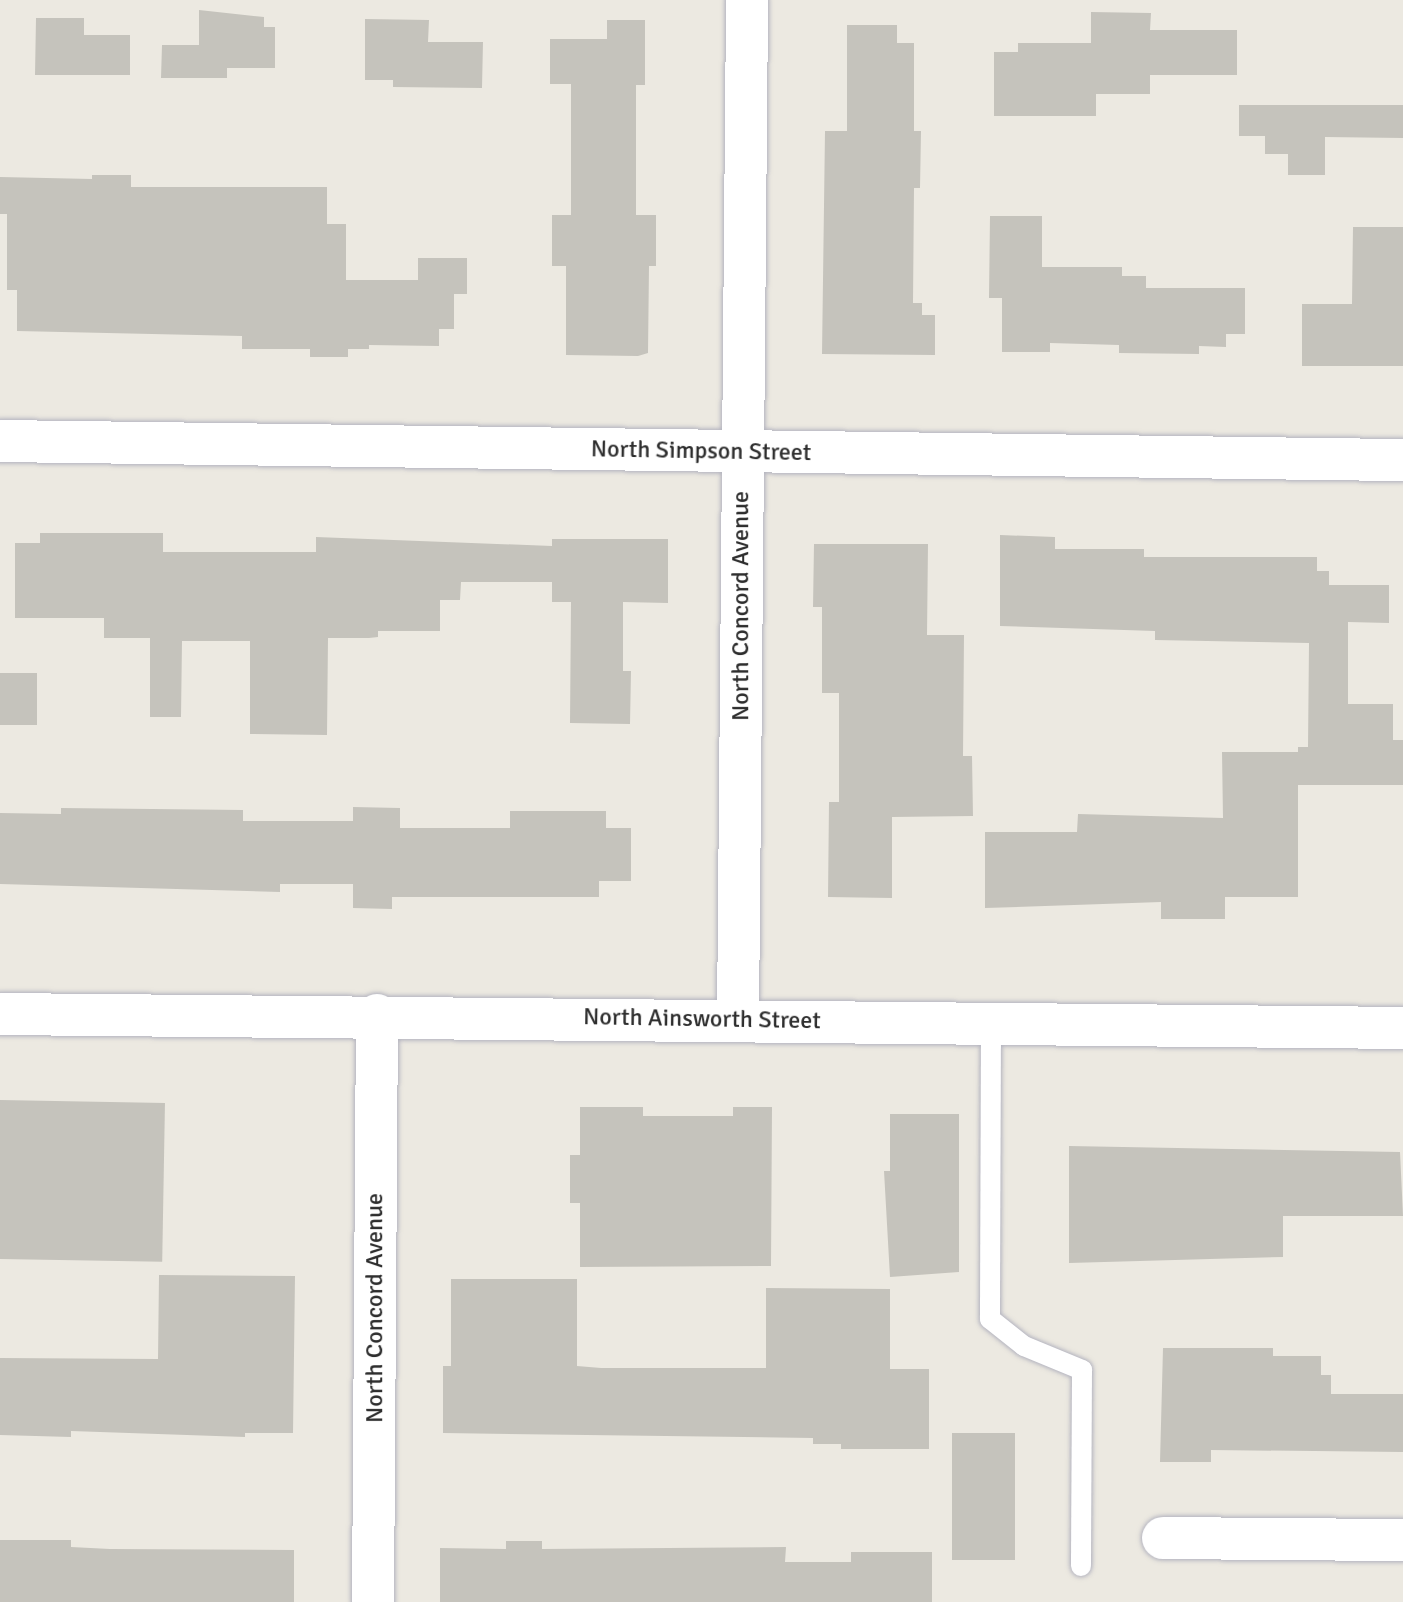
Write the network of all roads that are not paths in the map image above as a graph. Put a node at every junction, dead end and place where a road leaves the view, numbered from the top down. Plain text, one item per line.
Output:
1 (747, 0) edge
2 (0, 441) edge
3 (743, 451) junction
4 (1403, 460) edge
5 (0, 1014) edge
6 (377, 1015) junction
7 (738, 1019) junction
8 (991, 1023) junction
9 (1403, 1028) edge
10 (1163, 1538) dead end
11 (1403, 1540) edge
12 (1081, 1566) dead end
13 (373, 1602) edge

1 - 3 street, North Concord Avenue
2 - 3 street, North Simpson Street
3 - 4 street, North Simpson Street
3 - 7 street, North Concord Avenue
5 - 6 street, North Ainsworth Street
6 - 7 street, North Ainsworth Street
6 - 13 street, North Concord Avenue
7 - 8 street, North Ainsworth Street
8 - 9 street, North Ainsworth Street
8 - 12 lane
10 - 11 street

